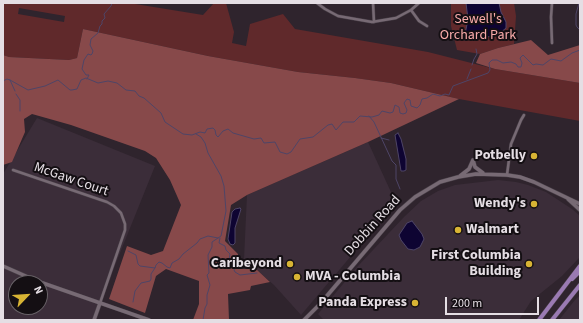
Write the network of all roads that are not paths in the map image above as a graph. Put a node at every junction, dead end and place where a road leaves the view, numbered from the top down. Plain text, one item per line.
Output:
1 (317, 3) edge
2 (373, 3) edge
3 (419, 3) edge
4 (552, 3) edge
5 (411, 10) junction
6 (374, 22) junction
7 (427, 26) dead end
8 (552, 43) dead end
9 (524, 115) dead end
10 (13, 170) dead end
11 (484, 174) junction
12 (507, 175) junction
13 (458, 177) junction
14 (568, 199) junction
15 (580, 204) edge
16 (580, 210) edge
17 (3, 266) edge
18 (580, 266) edge
19 (580, 271) edge
20 (580, 285) edge
21 (100, 303) junction
22 (94, 320) edge
23 (149, 320) edge
24 (304, 320) edge
25 (540, 320) edge
26 (552, 320) edge

1 - 6 street
2 - 6 street
3 - 5 street
4 - 8 street
5 - 6 street
5 - 7 street
9 - 12 street
10 - 21 street, McGaw Court
11 - 12 street, Dobbin Road
11 - 13 street, Dobbin Road
11 - 13 street
12 - 14 street, Dobbin Road
13 - 24 street, Dobbin Road
14 - 15 street, Dobbin Road
14 - 16 street, Dobbin Road
17 - 21 street
18 - 25 main road
19 - 25 main road
20 - 26 main road
21 - 22 street
21 - 23 street

